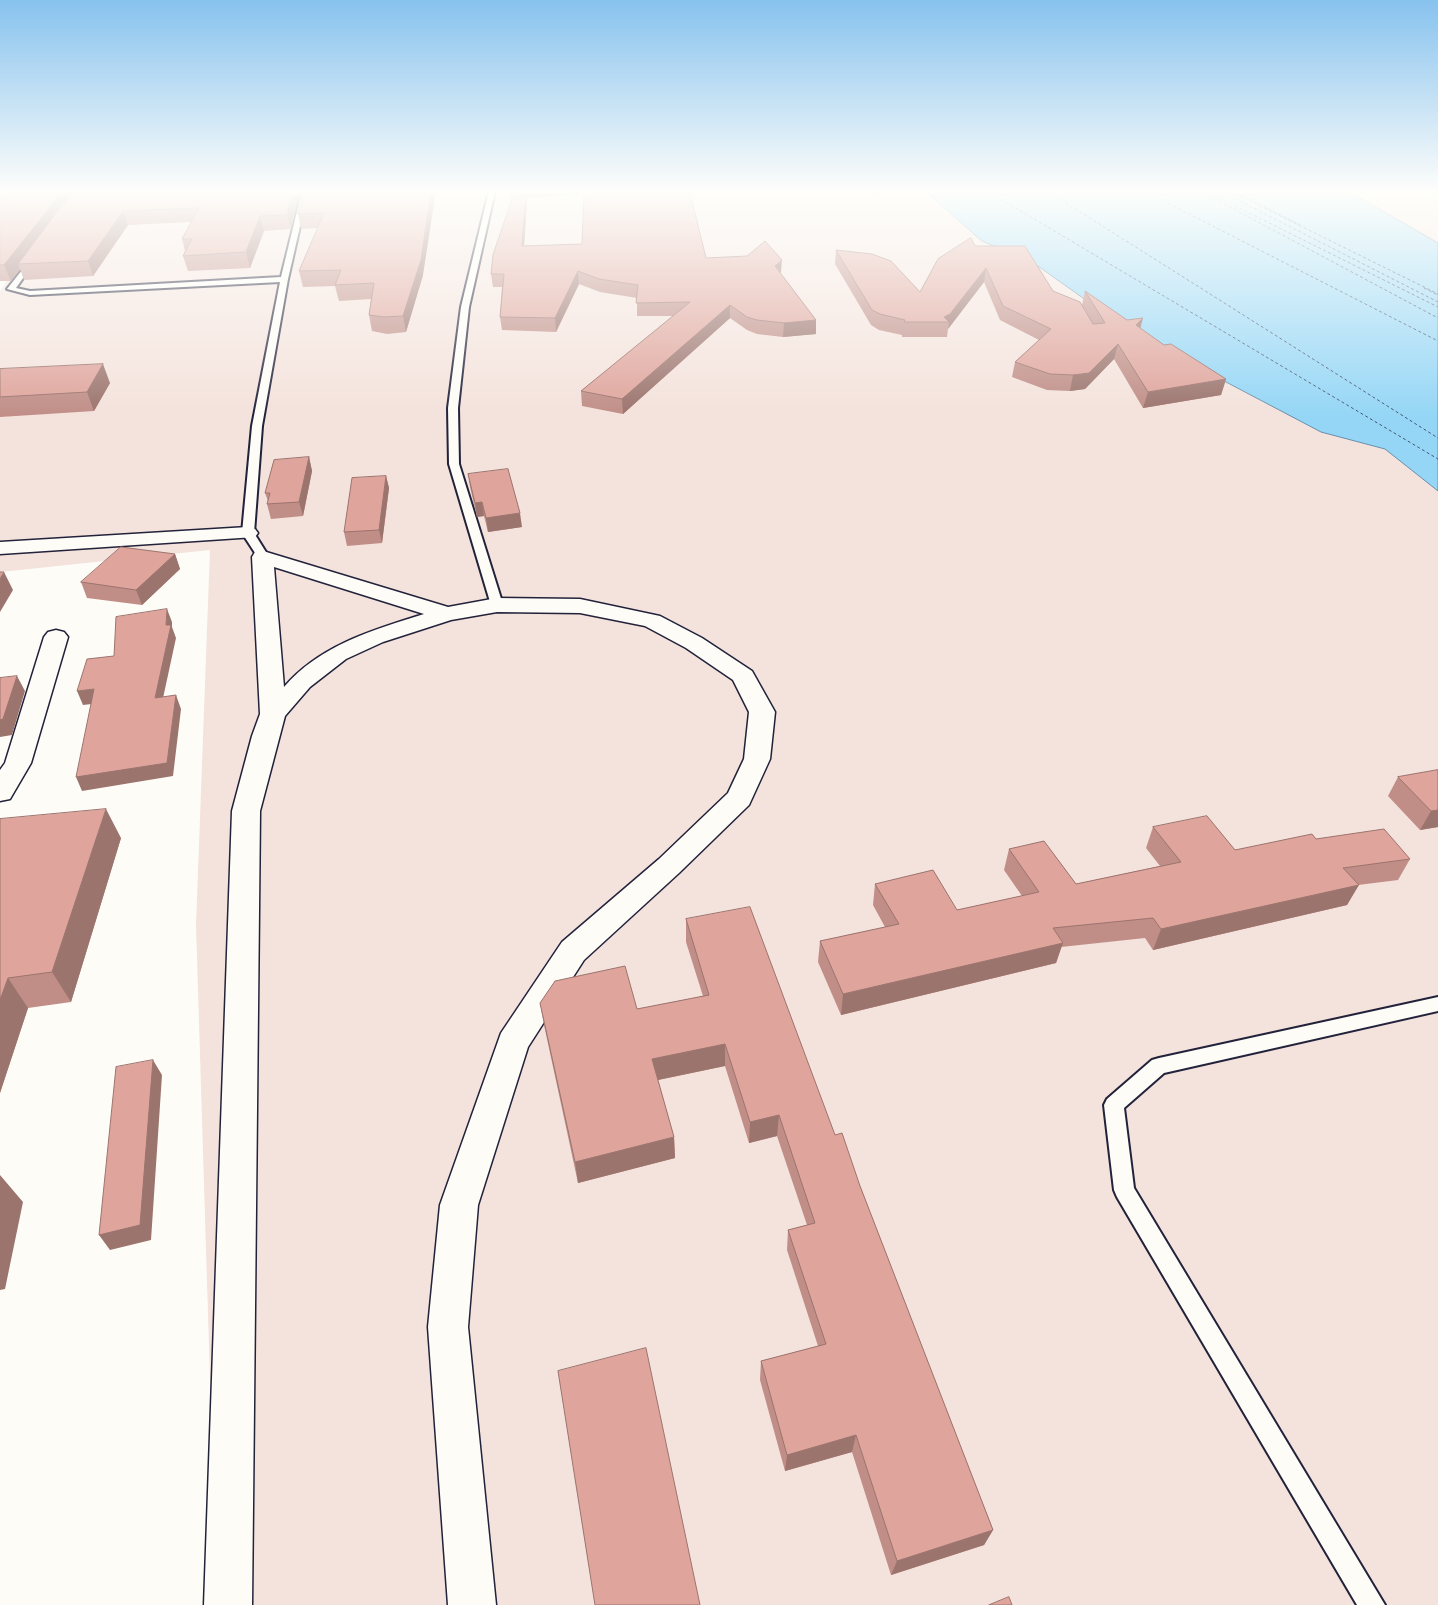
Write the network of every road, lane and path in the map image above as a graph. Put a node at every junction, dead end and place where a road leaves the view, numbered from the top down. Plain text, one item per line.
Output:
1 (28, 266) edge
2 (287, 266) edge
3 (475, 266) edge
4 (284, 279) junction
5 (248, 532) junction
6 (0, 548) edge
7 (263, 557) junction
8 (497, 605) junction
9 (447, 614) junction
10 (56, 637) dead end
11 (273, 714) junction
12 (0, 792) edge
13 (1438, 1004) edge
14 (228, 1605) edge
15 (472, 1605) edge
16 (1372, 1605) edge

1 - 4 lane
2 - 4 lane
3 - 8 lane
4 - 5 lane
5 - 6 street
5 - 7 lane
7 - 9 street
7 - 11 street
8 - 9 street
8 - 15 street
9 - 11 street
10 - 12 street
11 - 14 street
13 - 16 lane

